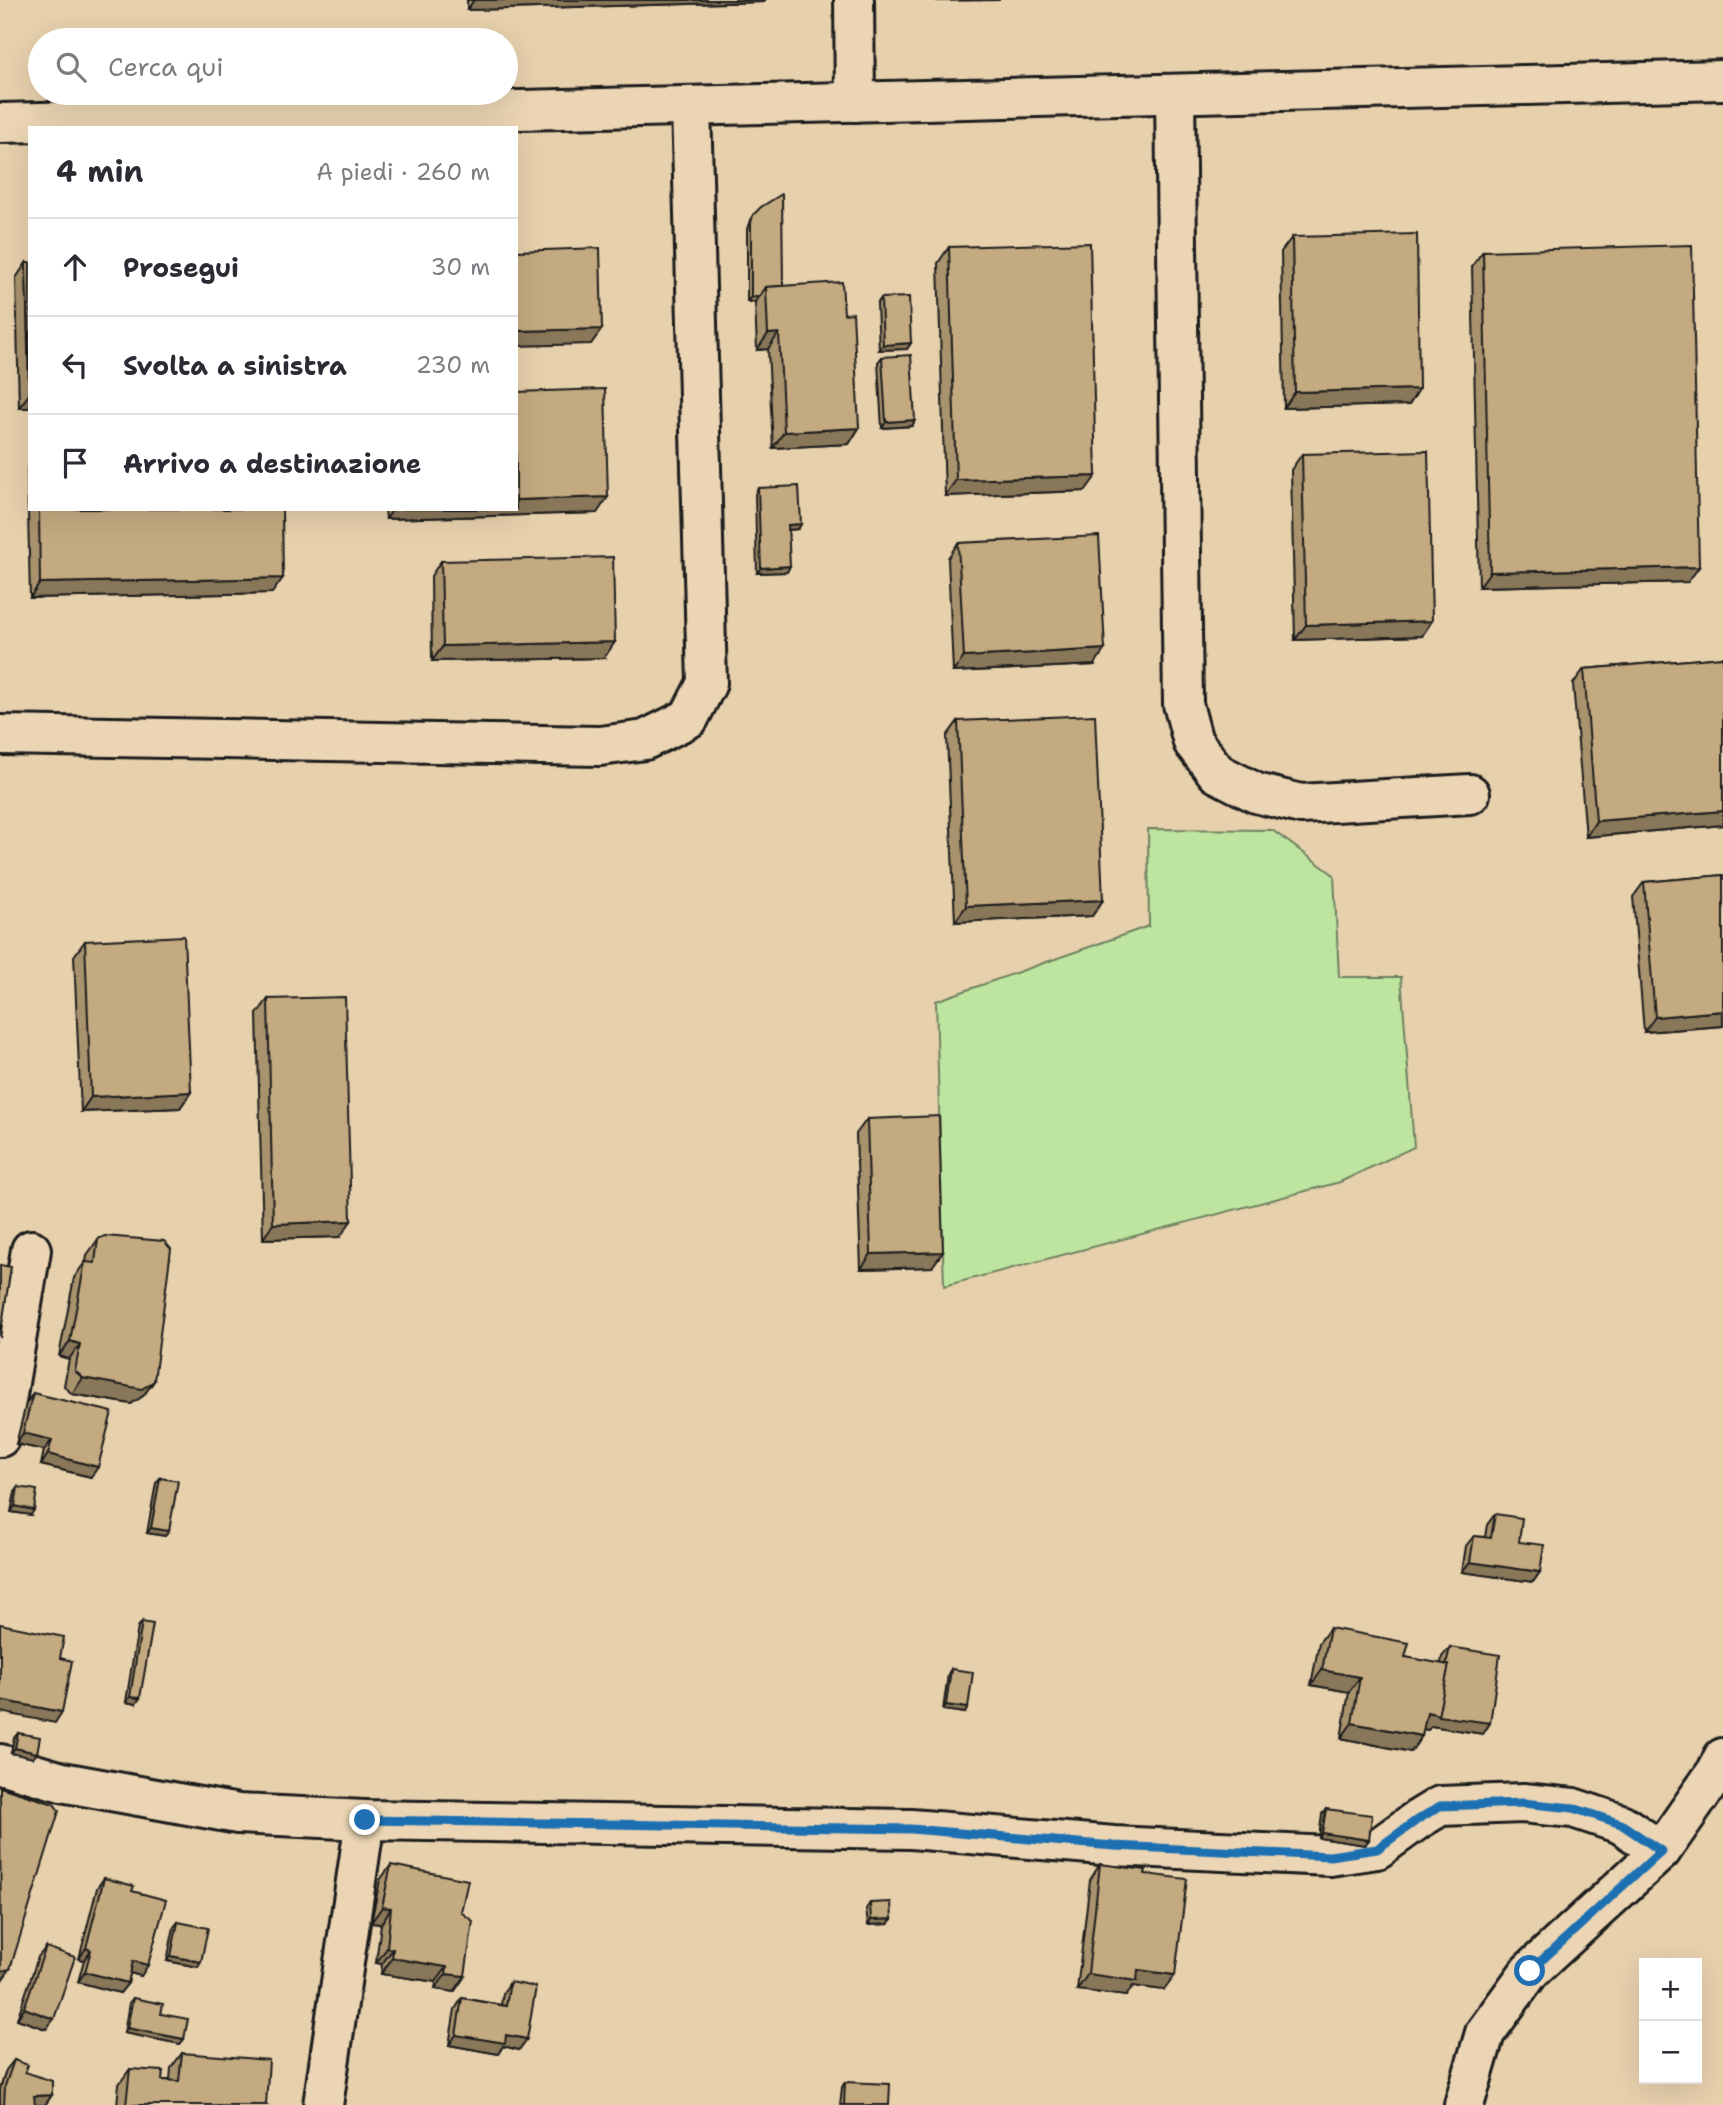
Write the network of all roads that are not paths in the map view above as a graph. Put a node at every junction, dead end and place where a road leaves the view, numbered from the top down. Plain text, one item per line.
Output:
1 (855, 0) edge
2 (1723, 80) edge
3 (1175, 94) junction
4 (855, 102) junction
5 (691, 106) junction
6 (0, 123) edge
7 (0, 735) edge
8 (1470, 794) dead end
9 (30, 1250) dead end
10 (0, 1437) edge
11 (1723, 1758) edge
12 (0, 1764) edge
13 (365, 1820) junction
14 (1661, 1851) junction
15 (323, 2105) edge
16 (1464, 2105) edge

1 - 4 street
2 - 3 street
3 - 4 street
3 - 8 street
4 - 5 street
5 - 6 street
5 - 7 street
9 - 10 street
11 - 14 street
12 - 13 street
13 - 14 street
13 - 15 street
14 - 16 street

